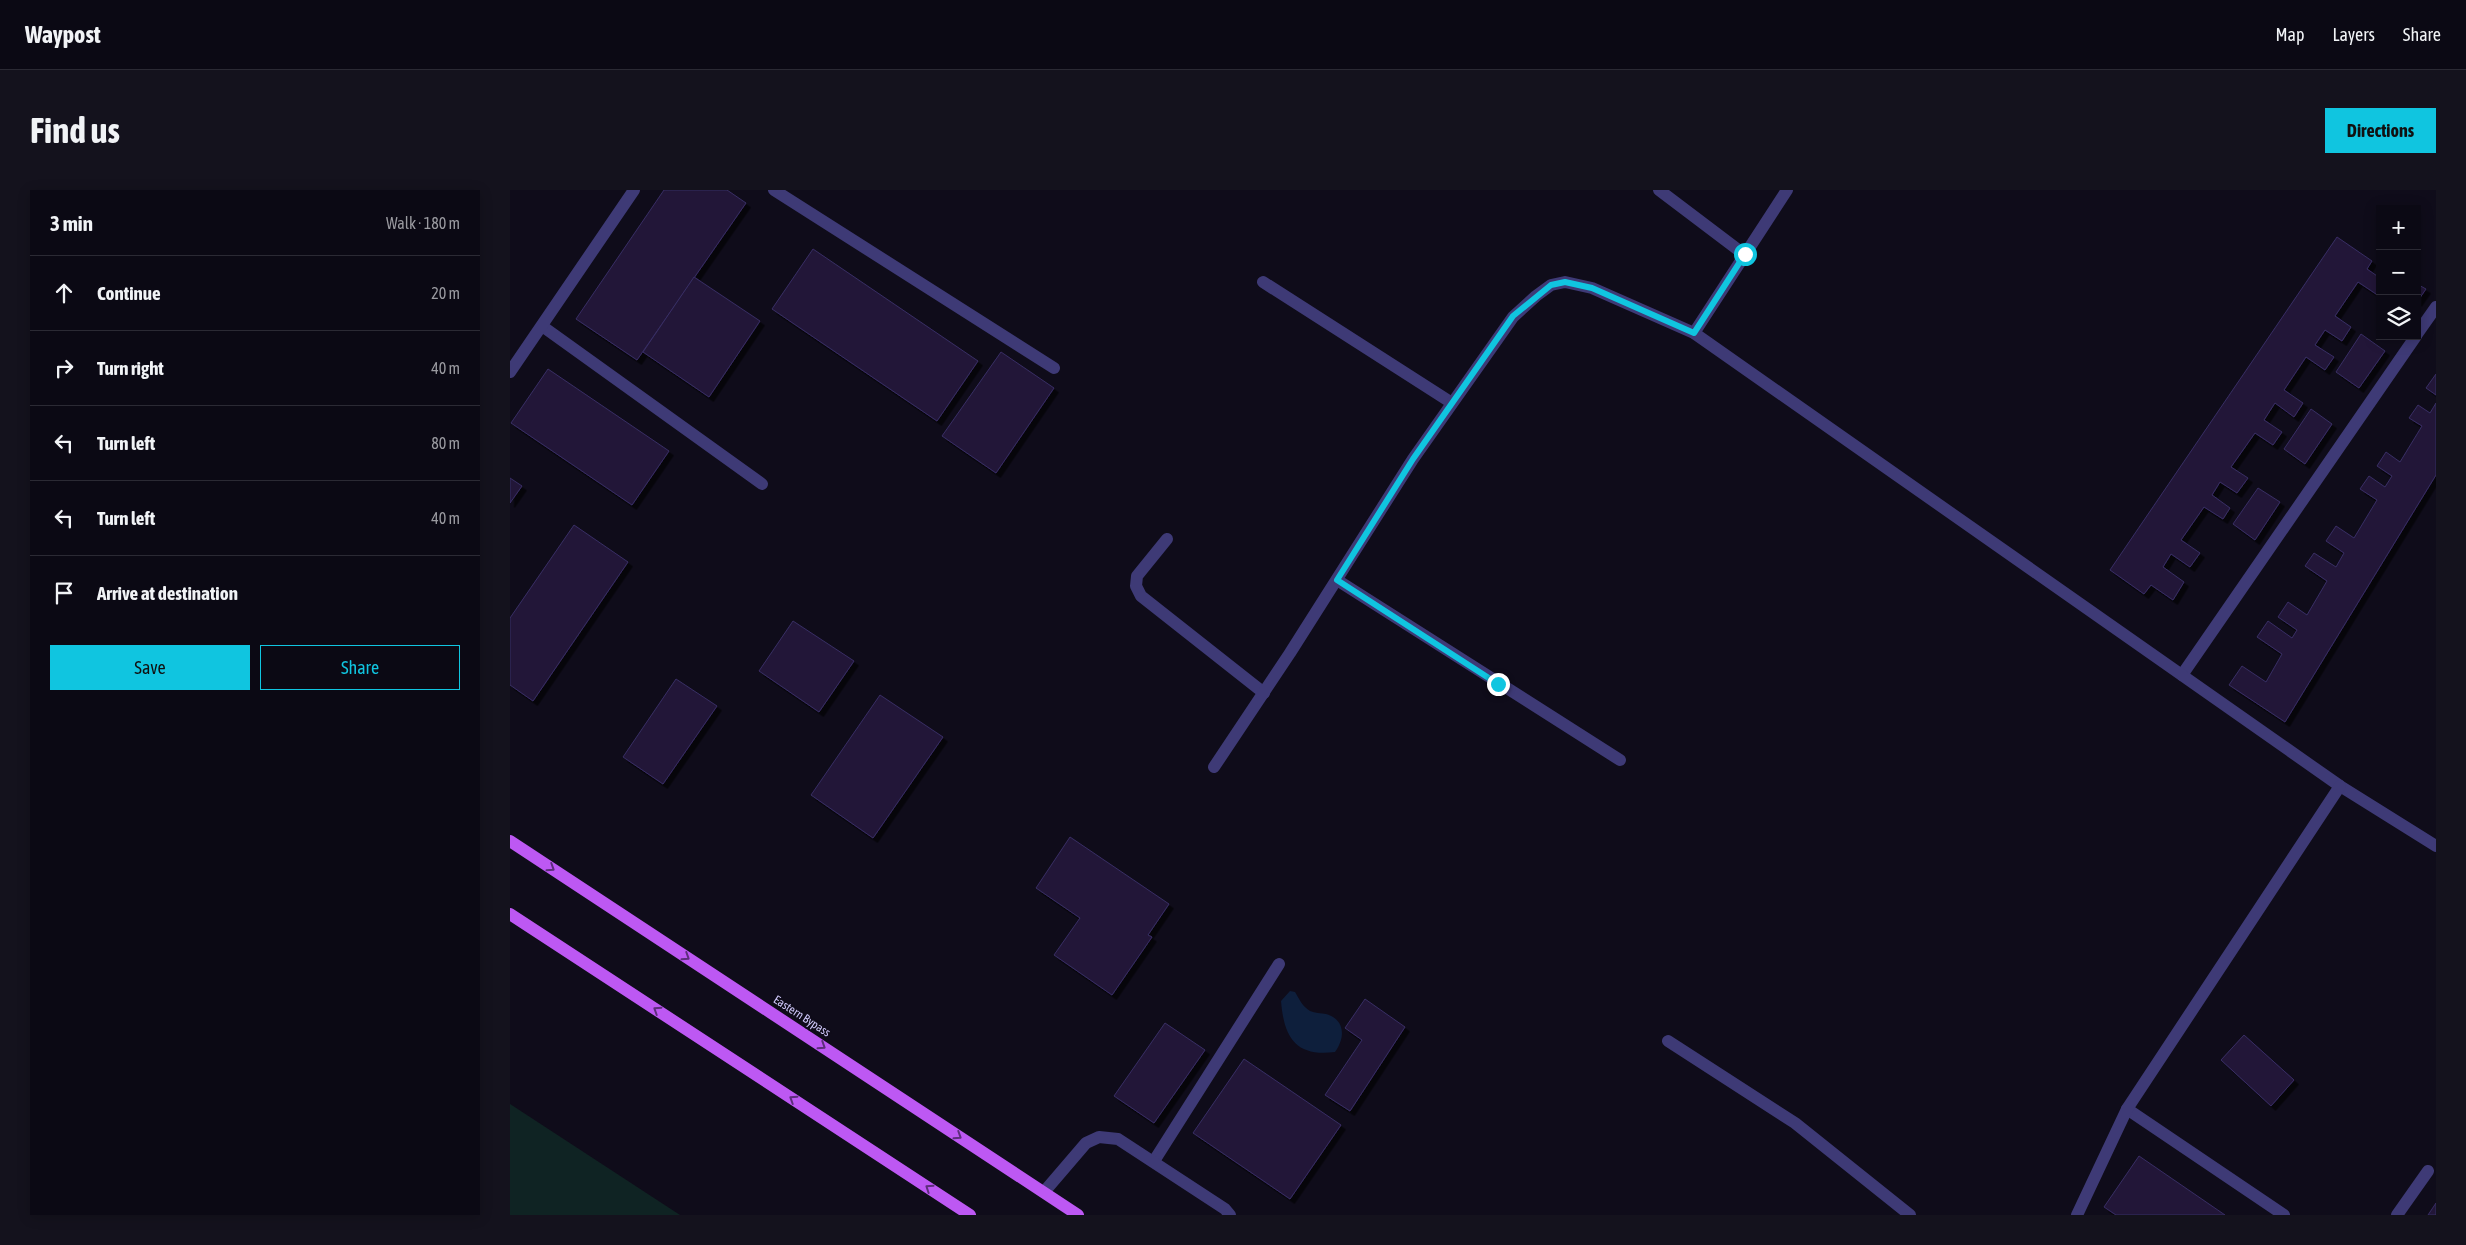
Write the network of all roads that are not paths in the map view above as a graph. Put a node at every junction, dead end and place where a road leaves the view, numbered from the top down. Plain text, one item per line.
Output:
1 (634, 190) edge
2 (774, 190) edge
3 (1659, 190) edge
4 (1787, 190) edge
5 (1745, 254) junction
6 (1263, 282) dead end
7 (2436, 307) edge
8 (542, 326) junction
9 (2421, 329) edge
10 (1694, 333) junction
11 (2414, 340) edge
12 (1054, 368) dead end
13 (510, 372) edge
14 (1452, 404) junction
15 (762, 484) dead end
16 (1167, 539) dead end
17 (1337, 580) junction
18 (2182, 675) junction
19 (1264, 693) junction
20 (1620, 760) dead end
21 (1214, 768) dead end
22 (2340, 786) junction
23 (510, 841) edge
24 (2436, 846) edge
25 (510, 914) edge
26 (1279, 964) dead end
27 (1668, 1040) dead end
28 (2127, 1108) junction
29 (1154, 1161) junction
30 (2428, 1171) dead end
31 (1044, 1192) junction
32 (970, 1215) edge
33 (1078, 1215) edge
34 (1230, 1215) edge
35 (1910, 1215) edge
36 (2077, 1215) edge
37 (2284, 1215) edge
38 (2397, 1215) edge

1 - 8 street
2 - 12 street
3 - 5 street
4 - 5 street
5 - 10 street
6 - 14 street
7 - 9 street
8 - 13 street
8 - 15 street
10 - 14 street
10 - 18 street
11 - 18 street
14 - 17 street
16 - 19 street
17 - 19 street
17 - 20 street
18 - 22 street
19 - 21 street
22 - 24 street
22 - 28 street
23 -> 31 main road, Eastern Bypass
32 -> 25 main road
26 - 29 street
27 - 35 street
28 - 36 street
28 - 37 street
29 - 31 street
29 - 34 street
30 - 38 street
31 - 33 main road, Eastern Bypass

